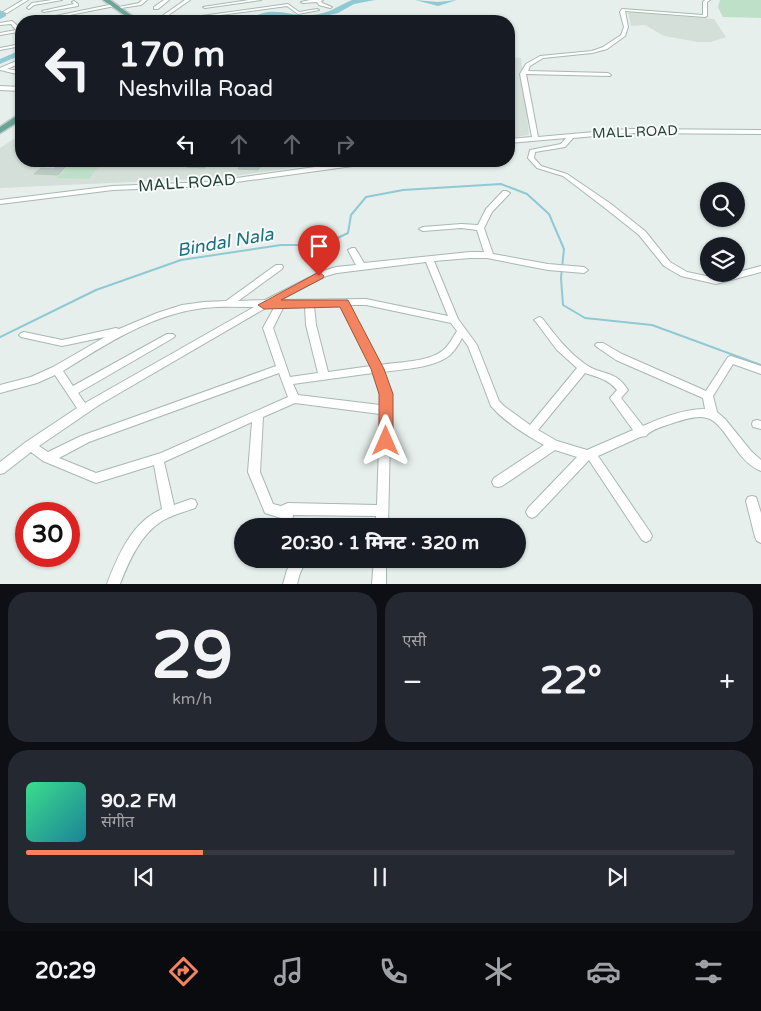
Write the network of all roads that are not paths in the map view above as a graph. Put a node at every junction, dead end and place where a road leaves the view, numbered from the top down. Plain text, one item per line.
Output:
1 (26, 0) edge
2 (60, 0) edge
3 (83, 0) edge
4 (106, 0) edge
5 (145, 0) edge
6 (167, 0) edge
7 (188, 0) edge
8 (212, 0) edge
9 (259, 0) edge
10 (319, 0) edge
11 (708, 0) edge
12 (72, 1) edge
13 (303, 2) dead end
14 (113, 3) edge
15 (204, 7) junction
16 (330, 7) dead end
17 (29, 8) dead end
18 (122, 8) junction
19 (156, 8) dead end
20 (316, 10) dead end
21 (44, 11) dead end
22 (2, 13) edge
23 (60, 15) edge
24 (91, 15) edge
25 (129, 15) edge
26 (132, 15) edge
27 (166, 15) edge
28 (196, 15) edge
29 (224, 15) edge
30 (0, 24) edge
31 (14, 25) edge
32 (15, 32) edge
33 (0, 34) edge
34 (3, 47) edge
35 (15, 52) dead end
36 (15, 64) edge
37 (2, 68) edge
38 (15, 71) edge
39 (523, 72) junction
40 (608, 75) dead end
41 (15, 86) edge
42 (0, 88) edge
43 (12, 88) junction
44 (15, 88) edge
45 (15, 117) edge
46 (15, 121) edge
47 (0, 126) edge
48 (0, 130) edge
49 (761, 132) edge
50 (571, 136) junction
51 (535, 139) junction
52 (515, 141) edge
53 (329, 167) edge
54 (506, 193) dead end
55 (0, 202) edge
56 (423, 228) dead end
57 (480, 228) junction
58 (352, 250) dead end
59 (489, 255) junction
60 (429, 259) junction
61 (279, 267) dead end
62 (362, 267) junction
63 (761, 269) edge
64 (584, 270) dead end
65 (344, 303) junction
66 (228, 304) junction
67 (309, 304) junction
68 (264, 305) junction
69 (280, 305) junction
70 (454, 320) junction
71 (539, 320) dead end
72 (124, 329) junction
73 (462, 331) junction
74 (24, 335) dead end
75 (170, 336) dead end
76 (600, 345) dead end
77 (282, 368) junction
78 (584, 368) junction
79 (377, 369) junction
80 (58, 370) junction
81 (761, 370) edge
82 (324, 376) junction
83 (287, 381) junction
84 (0, 389) edge
85 (71, 392) junction
86 (708, 396) junction
87 (294, 399) junction
88 (84, 410) junction
89 (386, 410) junction
90 (712, 414) junction
91 (258, 415) junction
92 (530, 432) junction
93 (642, 433) junction
94 (30, 445) junction
95 (554, 445) junction
96 (588, 455) junction
97 (47, 458) junction
98 (158, 459) junction
99 (761, 466) edge
100 (0, 468) edge
101 (498, 482) dead end
102 (752, 501) dead end
103 (191, 504) dead end
104 (288, 509) junction
105 (383, 511) junction
106 (169, 512) junction
107 (532, 512) dead end
108 (287, 518) edge
109 (383, 518) edge
110 (646, 536) dead end
111 (761, 537) edge
112 (295, 568) edge
113 (380, 568) edge
114 (113, 584) edge
115 (290, 584) edge
116 (379, 584) edge

1 - 22 street
2 - 17 street
3 - 12 street
4 - 14 main road
5 - 18 street
6 - 19 street
7 - 27 street
8 - 15 street
9 - 15 street
10 - 13 street
10 - 16 street
11 - 39 street
12 - 21 street
14 - 18 main road
14 - 23 street
15 - 28 street
18 - 24 street
18 - 25 main road
18 - 26 main road
20 - 29 street
30 - 31 street
32 - 33 street
34 - 35 street
36 - 37 street
37 - 38 street
39 - 40 street
39 - 51 street
41 - 43 street
42 - 43 street
43 - 44 street
45 - 47 main road
46 - 48 main road
49 - 50 street, MALL ROAD
50 - 51 street, MALL ROAD
50 - 63 street
51 - 52 street, MALL ROAD
53 - 55 street, MALL ROAD
54 - 57 street
56 - 57 street
57 - 59 street
58 - 62 street
59 - 60 street
59 - 64 street
60 - 62 street
60 - 70 street
61 - 66 street
62 - 68 street
65 - 67 street
65 - 70 street
65 - 79 street
66 - 68 street
66 - 72 street
67 - 69 street
67 - 82 street
68 - 69 street
68 - 88 street
69 - 77 street
70 - 73 street
71 - 78 street
72 - 74 street
72 - 80 street
73 - 79 street
73 - 92 street
75 - 85 street
76 - 86 street
77 - 83 street
77 - 97 street
78 - 92 street
78 - 93 street
79 - 82 street
79 - 89 street
80 - 84 street
80 - 85 street
81 - 86 street
82 - 83 street
83 - 87 street
85 - 88 street
86 - 90 street
87 - 89 street
87 - 91 street
88 - 94 street
89 - 105 street
90 - 93 street
90 - 99 street
91 - 98 street
91 - 104 street
92 - 95 street
93 - 96 street
94 - 97 street
94 - 100 street
95 - 96 street
95 - 101 street
96 - 107 street
96 - 110 street
97 - 98 street
98 - 106 street
102 - 111 street
103 - 106 street
104 - 105 street
104 - 108 street
105 - 109 street
106 - 114 street
112 - 115 street
113 - 116 street

